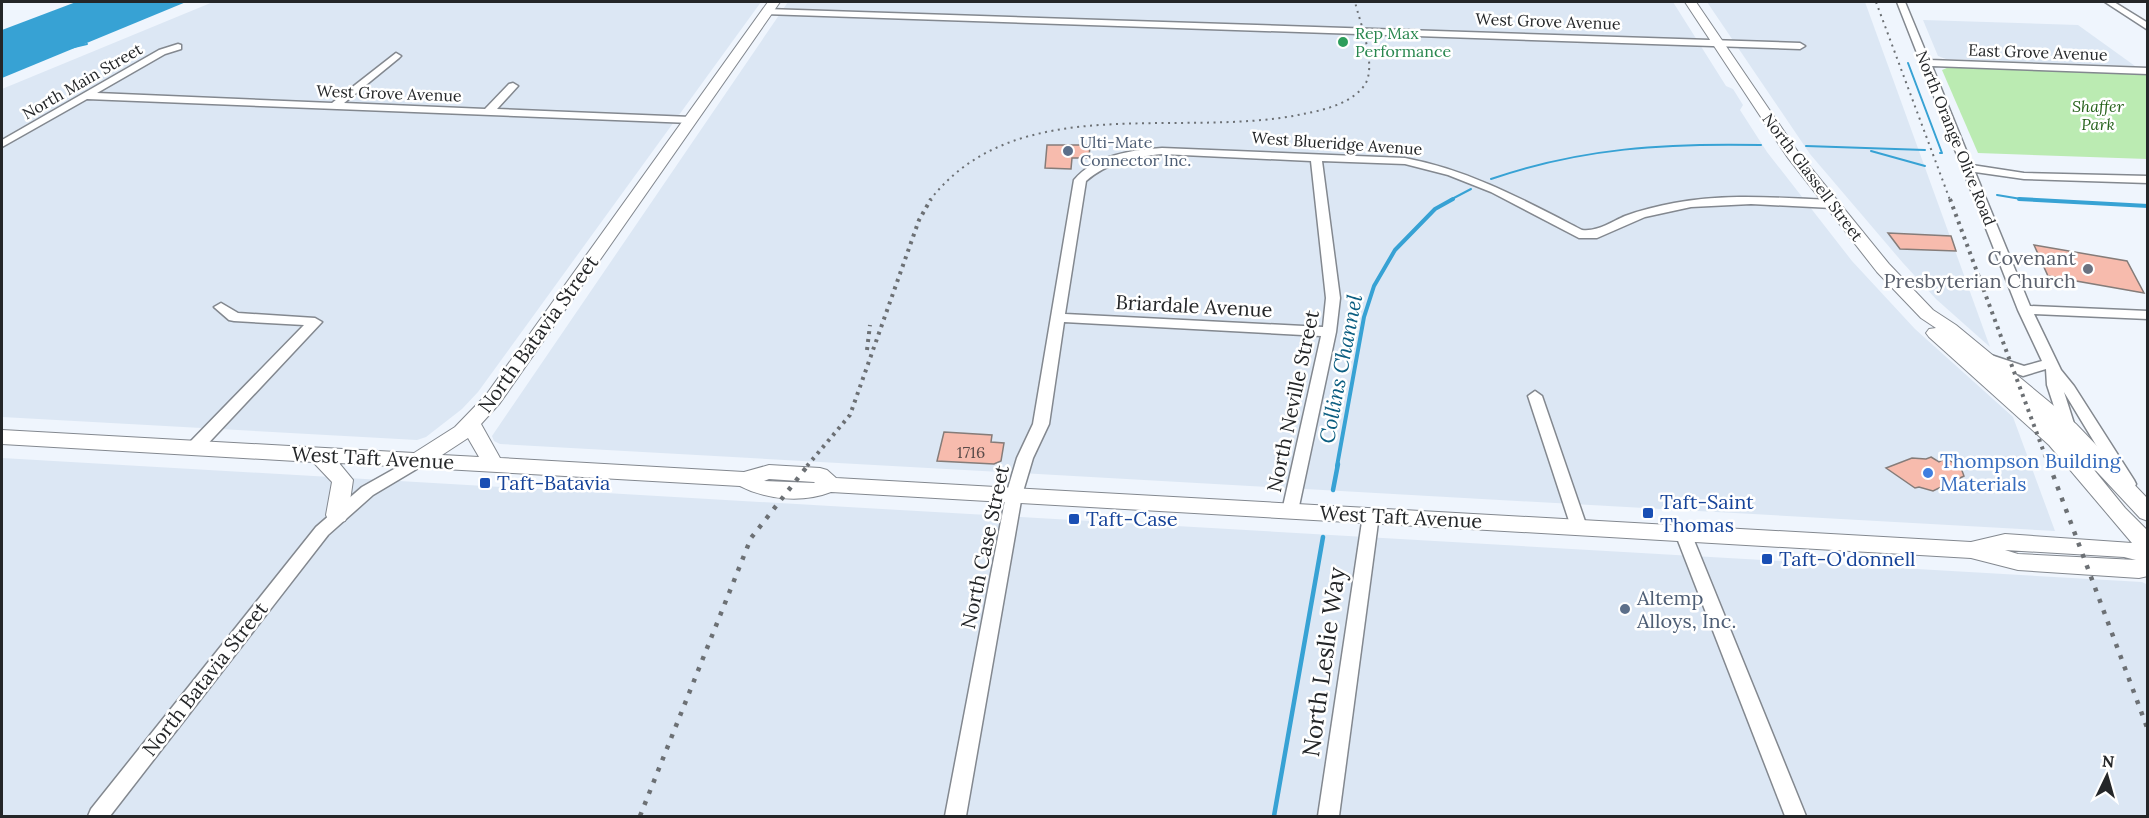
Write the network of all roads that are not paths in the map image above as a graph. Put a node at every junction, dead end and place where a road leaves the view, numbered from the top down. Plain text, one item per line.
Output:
1 (1691, 2) edge
2 (1901, 2) edge
3 (2109, 2) edge
4 (771, 7) edge
5 (2148, 27) edge
6 (1716, 42) junction
7 (1800, 46) dead end
8 (178, 47) dead end
9 (396, 56) dead end
10 (1927, 63) junction
11 (2148, 71) edge
12 (513, 86) dead end
13 (86, 96) junction
14 (334, 106) junction
15 (488, 112) junction
16 (691, 120) junction
17 (2, 144) edge
18 (1143, 152) joint
19 (1316, 157) junction
20 (1968, 168) junction
21 (2148, 180) edge
22 (1832, 204) junction
23 (221, 307) dead end
24 (2025, 310) junction
25 (1927, 314) junction
26 (2148, 315) edge
27 (1057, 318) junction
28 (1329, 332) junction
29 (1984, 357) junction
30 (2052, 368) junction
31 (1535, 396) dead end
32 (471, 424) junction
33 (2069, 429) junction
34 (2, 437) edge
35 (195, 447) junction
36 (319, 454) junction
37 (2073, 458) junction
38 (419, 460) junction
39 (493, 464) junction
40 (1014, 495) junction
41 (1290, 510) junction
42 (2145, 510) edge
43 (337, 515) junction
44 (1371, 515) junction
45 (1579, 527) junction
46 (1683, 532) junction
47 (2148, 544) edge
48 (1971, 550) junction
49 (2148, 555) edge
50 (2148, 567) edge
51 (98, 816) edge
52 (955, 816) edge
53 (1328, 816) edge
54 (1796, 816) edge

1 - 6 main road, North Glassell Street
2 - 10 street, North Orange Olive Road
3 - 5 street
4 - 6 street, West Grove Avenue
4 - 16 main road, North Batavia Street
6 - 7 street
6 - 22 main road, North Glassell Street
8 - 13 street, North Main Street
9 - 14 street
10 - 11 street, East Grove Avenue
10 - 20 street, North Orange Olive Road
12 - 15 street
13 - 14 street, West Grove Avenue
13 - 17 street, North Main Street
14 - 15 street, West Grove Avenue
15 - 16 street, West Grove Avenue
16 - 32 main road, North Batavia Street
18 - 19 street, West Blueridge Avenue
18 - 27 street, North Case Street
19 - 22 street, West Blueridge Avenue
19 - 28 street, North Neville Street
20 - 21 street
20 - 24 street, North Orange Olive Road
22 - 25 main road, North Glassell Street
23 - 35 street
24 - 26 street
24 - 30 street, North Orange Olive Road
25 - 29 main road, North Glassell Street
25 - 37 main road, North Glassell Street
27 - 28 street, Briardale Avenue
27 - 40 street, North Case Street
28 - 41 street, North Neville Street
29 - 30 street
29 - 33 main road, North Glassell Street
30 - 33 street, North Orange Olive Road
30 - 42 street, North Orange Olive Road
31 - 45 street
32 - 38 main road, North Batavia Street
32 - 39 main road
33 - 37 street, North Orange Olive Road
33 - 42 main road, North Glassell Street
34 - 35 main road, West Taft Avenue
35 - 36 main road, West Taft Avenue
36 - 38 main road, West Taft Avenue
36 - 43 main road
37 - 47 main road, North Glassell Street
38 - 39 main road, West Taft Avenue
38 - 43 street, North Batavia Street
39 - 40 main road, West Taft Avenue
40 - 41 main road, West Taft Avenue
40 - 52 street, North Case Street
41 - 44 main road, West Taft Avenue
43 - 51 street, North Batavia Street
44 - 45 main road, West Taft Avenue
44 - 53 street, North Leslie Way
45 - 46 main road, West Taft Avenue
46 - 48 main road, West Taft Avenue
46 - 54 street
48 - 49 main road, West Taft Avenue
48 - 50 main road, West Taft Avenue

